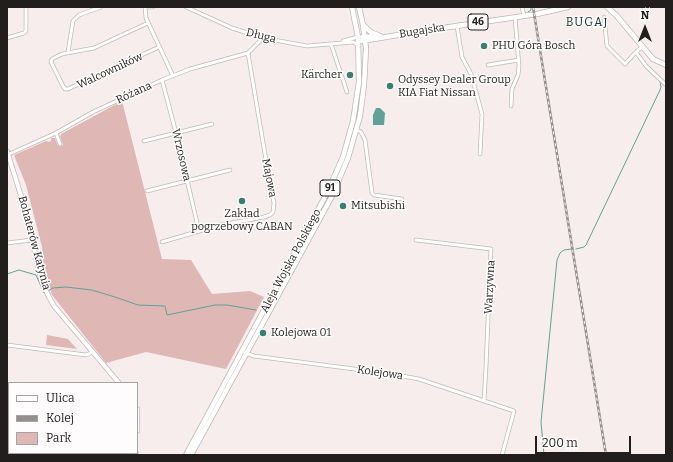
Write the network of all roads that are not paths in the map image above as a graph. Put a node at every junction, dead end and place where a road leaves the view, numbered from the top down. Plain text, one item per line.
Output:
1 (26, 7) edge
2 (101, 7) edge
3 (145, 7) edge
4 (153, 7) edge
5 (186, 7) edge
6 (352, 7) edge
7 (359, 7) edge
8 (522, 7) edge
9 (568, 7) edge
10 (607, 7) edge
11 (524, 16) junction
12 (515, 17) junction
13 (604, 17) dead end
14 (148, 24) junction
15 (363, 24) junction
16 (457, 26) junction
17 (387, 36) junction
18 (7, 38) edge
19 (263, 38) junction
20 (365, 39) junction
21 (340, 42) junction
22 (359, 42) junction
23 (331, 44) junction
24 (159, 47) junction
25 (642, 47) junction
26 (68, 52) junction
27 (636, 52) junction
28 (248, 53) junction
29 (519, 60) junction
30 (488, 65) dead end
31 (666, 65) edge
32 (173, 76) junction
33 (162, 80) junction
34 (665, 84) edge
35 (347, 92) dead end
36 (511, 106) dead end
37 (212, 124) dead end
38 (357, 130) junction
39 (56, 133) junction
40 (176, 133) junction
41 (144, 141) dead end
42 (60, 144) dead end
43 (7, 153) edge
44 (480, 154) dead end
45 (230, 170) dead end
46 (187, 181) junction
47 (147, 191) dead end
48 (402, 200) dead end
49 (199, 231) junction
50 (32, 240) junction
51 (416, 240) dead end
52 (162, 242) dead end
53 (7, 243) edge
54 (7, 346) edge
55 (93, 352) junction
56 (241, 352) junction
57 (246, 354) junction
58 (118, 382) edge
59 (484, 401) junction
60 (186, 455) edge
61 (191, 455) edge
62 (502, 455) edge

1 - 18 street
2 - 26 street
3 - 4 street
3 - 14 street
5 - 19 street, Długa
6 - 22 main road, Aleja Wojska Polskiego
7 - 15 main road, Aleja Wojska Polskiego
8 - 11 street
9 - 11 main road, Bugajska / 46
10 - 25 main road
11 - 12 main road, Bugajska / 46
12 - 16 main road, Bugajska / 46
12 - 29 street
13 - 27 street
14 - 24 street
14 - 26 street
15 - 17 main road, 46
15 - 20 main road, Aleja Wojska Polskiego / 91
16 - 17 main road, Bugajska / 46
16 - 44 street, Bugajska
17 - 20 main road, Bugajska
19 - 23 street, Długa
19 - 28 street, Różana
20 - 22 main road, Bugajska
20 - 38 main road, Aleja Wojska Polskiego / 91
21 - 22 street, Długa
21 - 22 street, Długa
21 - 23 street, Długa
22 - 56 main road, Aleja Wojska Polskiego / 91
23 - 35 street
24 - 26 street, Walcowników
24 - 32 street
25 - 27 street
25 - 31 main road
27 - 34 street
28 - 32 street, Różana
28 - 49 street, Majowa
29 - 30 street
29 - 36 street
32 - 33 street, Różana
33 - 39 street, Różana
33 - 40 street, Wrzosowa
37 - 40 street
38 - 48 street
38 - 57 main road, Aleja Wojska Polskiego / 91
39 - 42 street
39 - 43 street, Różana
40 - 41 street
40 - 46 street, Wrzosowa
43 - 50 street, Bohaterów Katynia
45 - 46 street
46 - 47 street
46 - 49 street, Wrzosowa
49 - 52 street, Majowa
50 - 53 street
50 - 55 street, Bohaterów Katynia
51 - 59 street, Warzywna
54 - 55 street
55 - 58 street, Bohaterów Katynia
56 - 57 street, Kolejowa
56 - 60 main road, Aleja Wojska Polskiego / 91
57 - 59 street, Kolejowa
57 - 61 main road, Aleja Wojska Polskiego / 91
59 - 62 street, Kolejowa

